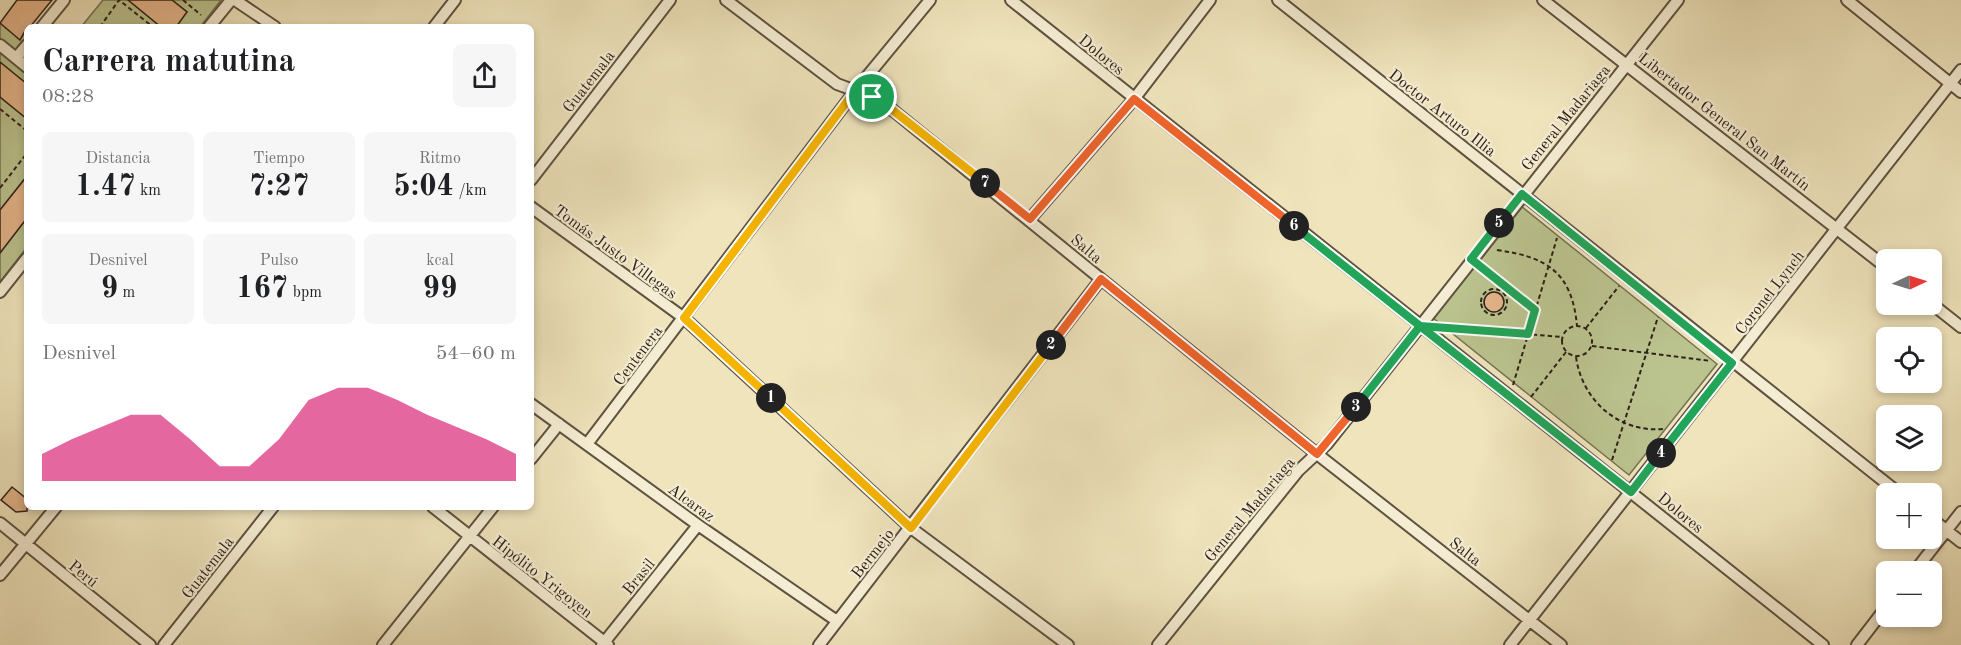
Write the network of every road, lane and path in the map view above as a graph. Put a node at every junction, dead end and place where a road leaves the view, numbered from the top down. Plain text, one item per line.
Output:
1 (63, 0) edge
2 (183, 0) edge
3 (233, 0) edge
4 (455, 0) edge
5 (670, 0) edge
6 (726, 0) edge
7 (930, 0) edge
8 (1011, 0) edge
9 (1210, 0) edge
10 (1278, 0) edge
11 (1543, 0) edge
12 (1678, 0) edge
13 (1847, 0) edge
14 (44, 24) edge
15 (102, 24) edge
16 (149, 24) edge
17 (209, 24) edge
18 (213, 24) edge
19 (270, 24) edge
20 (436, 24) edge
21 (0, 45) edge
22 (24, 49) edge
23 (16, 58) junction
24 (1627, 64) junction
25 (24, 65) edge
26 (1961, 70) edge
27 (1951, 84) junction
28 (855, 91) junction
29 (1961, 92) edge
30 (1134, 99) junction
31 (0, 109) edge
32 (24, 129) edge
33 (24, 158) edge
34 (534, 176) edge
35 (0, 188) edge
36 (1522, 194) junction
37 (534, 209) edge
38 (1030, 219) junction
39 (1561, 225) junction
40 (1838, 229) junction
41 (1479, 249) junction
42 (1471, 259) junction
43 (1876, 259) edge
44 (24, 262) edge
45 (1548, 265) junction
46 (1626, 277) junction
47 (1101, 279) junction
48 (1505, 287) junction
49 (1502, 291) junction
50 (0, 292) edge
51 (1662, 306) junction
52 (1535, 310) junction
53 (1942, 312) edge
54 (684, 318) junction
55 (1420, 326) junction
56 (1577, 326) junction
57 (1442, 327) dead end
58 (1961, 327) edge
59 (1586, 328) junction
60 (1528, 334) junction
61 (1563, 338) junction
62 (1592, 346) junction
63 (1566, 352) junction
64 (1647, 353) junction
65 (1576, 357) junction
66 (1732, 363) junction
67 (1510, 396) junction
68 (534, 406) edge
69 (1524, 407) junction
70 (1624, 421) junction
71 (559, 424) junction
72 (1682, 426) junction
73 (587, 444) junction
74 (1317, 454) junction
75 (534, 455) edge
76 (1608, 474) junction
77 (1886, 483) edge
78 (1631, 492) junction
79 (53, 510) edge
80 (271, 510) edge
81 (437, 510) edge
82 (491, 510) edge
83 (1961, 512) edge
84 (0, 524) edge
85 (698, 525) junction
86 (1942, 527) edge
87 (911, 528) junction
88 (1946, 530) junction
89 (470, 537) junction
90 (1961, 542) edge
91 (25, 544) junction
92 (1922, 561) edge
93 (0, 575) edge
94 (1530, 620) junction
95 (1876, 620) edge
96 (837, 621) junction
97 (605, 644) edge
98 (150, 645) edge
99 (164, 645) edge
100 (383, 645) edge
101 (819, 645) edge
102 (1068, 645) edge
103 (1158, 645) edge
104 (1510, 645) edge
105 (1561, 645) edge
106 (1823, 645) edge
107 (1857, 645) edge

1 - 14 street
2 - 17 path
3 - 18 street
3 - 19 street
4 - 20 street
5 - 34 street, Guatemala
6 - 28 street, Salta
7 - 28 street, Centenera
8 - 30 street, Dolores
9 - 30 street
10 - 36 street, Doctor Arturo Illia
11 - 24 street, Libertador General San Martín
12 - 24 street, General Madariaga
13 - 27 street
15 - 16 path
21 - 23 street
22 - 23 street
23 - 25 street
24 - 36 street, General Madariaga
24 - 40 street, Libertador General San Martín
26 - 27 street, Coronel Lynch
27 - 29 street
27 - 40 street, Coronel Lynch
28 - 38 street, Salta
28 - 54 street, Centenera
30 - 38 street
30 - 55 street, Dolores
31 - 32 path
33 - 35 path
36 - 39 street, Doctor Arturo Illia
36 - 41 street, General Madariaga
37 - 54 street, Tomás Justo Villegas
38 - 47 street, Salta
39 - 45 path
39 - 46 street, Doctor Arturo Illia
40 - 43 street, Libertador General San Martín
40 - 66 street, Coronel Lynch
41 - 42 street, General Madariaga
41 - 45 path
42 - 48 path
42 - 55 street, General Madariaga
44 - 50 street
45 - 52 path
45 - 56 path
46 - 51 street, Doctor Arturo Illia
46 - 59 path
47 - 74 street, Salta
47 - 87 street, Bermejo
48 - 49 path
48 - 52 path
49 - 49 path
51 - 64 path
51 - 66 street, Doctor Arturo Illia
52 - 60 path
53 - 58 street
54 - 73 street, Centenera
54 - 87 street, Tomás Justo Villegas
55 - 67 street, Dolores
55 - 74 street, General Madariaga
56 - 59 path
56 - 61 path
57 - 60 path
59 - 62 path
60 - 61 path
60 - 67 path
61 - 63 path
62 - 64 path
62 - 65 path
63 - 65 path
63 - 69 path
64 - 66 path
64 - 70 path
65 - 70 path
66 - 72 street, Coronel Lynch
66 - 77 street, Doctor Arturo Illia
67 - 69 street, Dolores
68 - 71 street, Alcaraz
69 - 76 street, Dolores
70 - 72 path
70 - 76 path
71 - 73 street, Alcaraz
71 - 75 street
72 - 78 street, Coronel Lynch
73 - 85 street, Alcaraz
74 - 94 street, Salta
74 - 103 street, General Madariaga
76 - 78 street, Dolores
78 - 94 street, Coronel Lynch
78 - 106 street, Dolores
79 - 91 street
80 - 99 street, Guatemala
81 - 89 street, Hipólito Yrigoyen
82 - 89 street
83 - 88 street
84 - 91 street, Perú
85 - 96 street, Alcaraz
85 - 97 street, Brasil
86 - 88 street
87 - 96 street, Bermejo
87 - 102 street, Tomás Justo Villegas
88 - 90 street
88 - 92 street
89 - 97 street, Hipólito Yrigoyen
89 - 100 street
91 - 93 street
91 - 98 street, Perú
94 - 104 street, Coronel Lynch
94 - 105 street, Salta
95 - 107 street
96 - 101 street, Bermejo

